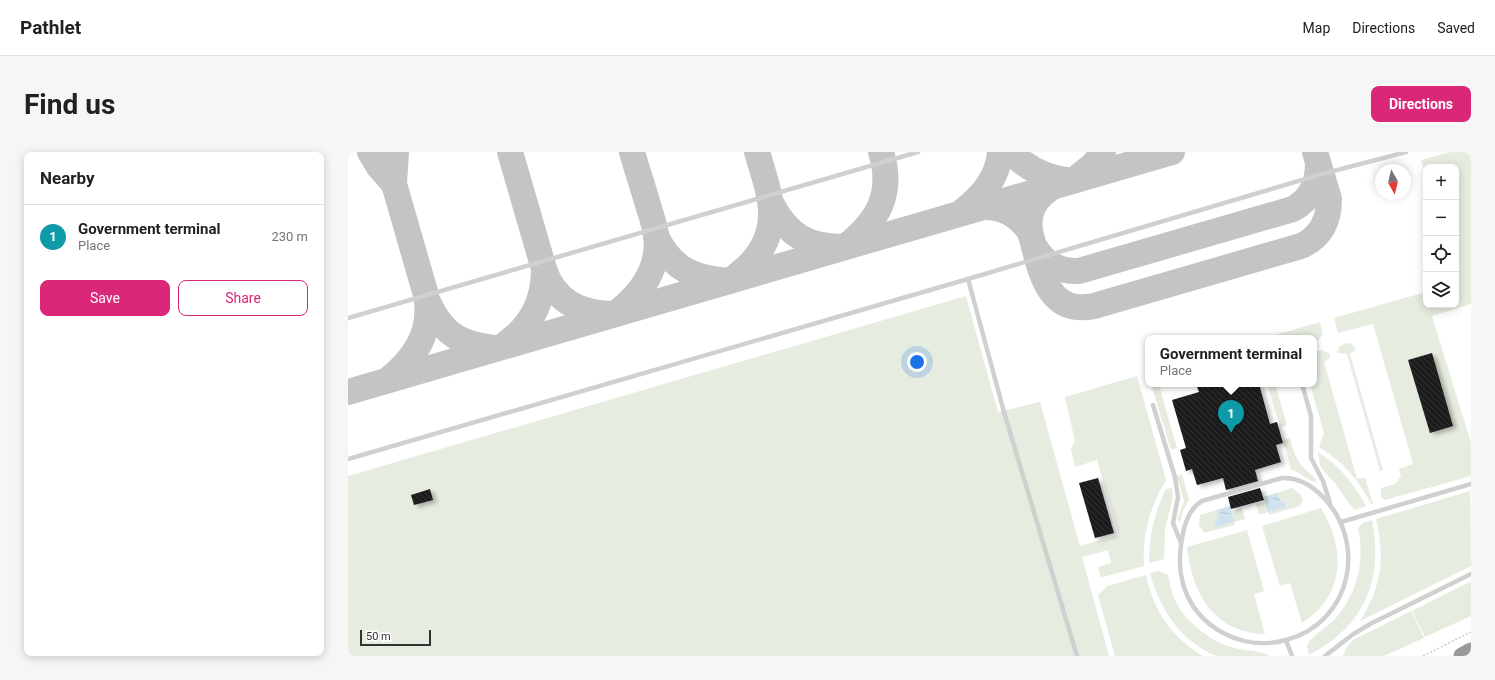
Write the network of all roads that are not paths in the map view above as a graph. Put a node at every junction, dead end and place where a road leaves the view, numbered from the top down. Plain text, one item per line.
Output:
1 (918, 152) edge
2 (1406, 152) edge
3 (968, 279) junction
4 (348, 318) edge
5 (1303, 387) edge
6 (1153, 405) dead end
7 (348, 459) edge
8 (1471, 484) edge
9 (1331, 506) junction
10 (1341, 522) junction
11 (1181, 544) junction
12 (1471, 574) edge
13 (1286, 640) junction
14 (1471, 651) edge
15 (1077, 656) edge
16 (1292, 656) edge
17 (1325, 656) edge
18 (1462, 656) edge

1 - 4 lane
2 - 3 lane
3 - 7 lane
3 - 15 lane
5 - 9 lane
6 - 11 lane
8 - 10 lane
9 - 10 lane
9 - 11 lane
10 - 13 lane
11 - 13 lane
12 - 17 lane
13 - 16 lane
14 - 18 highway

